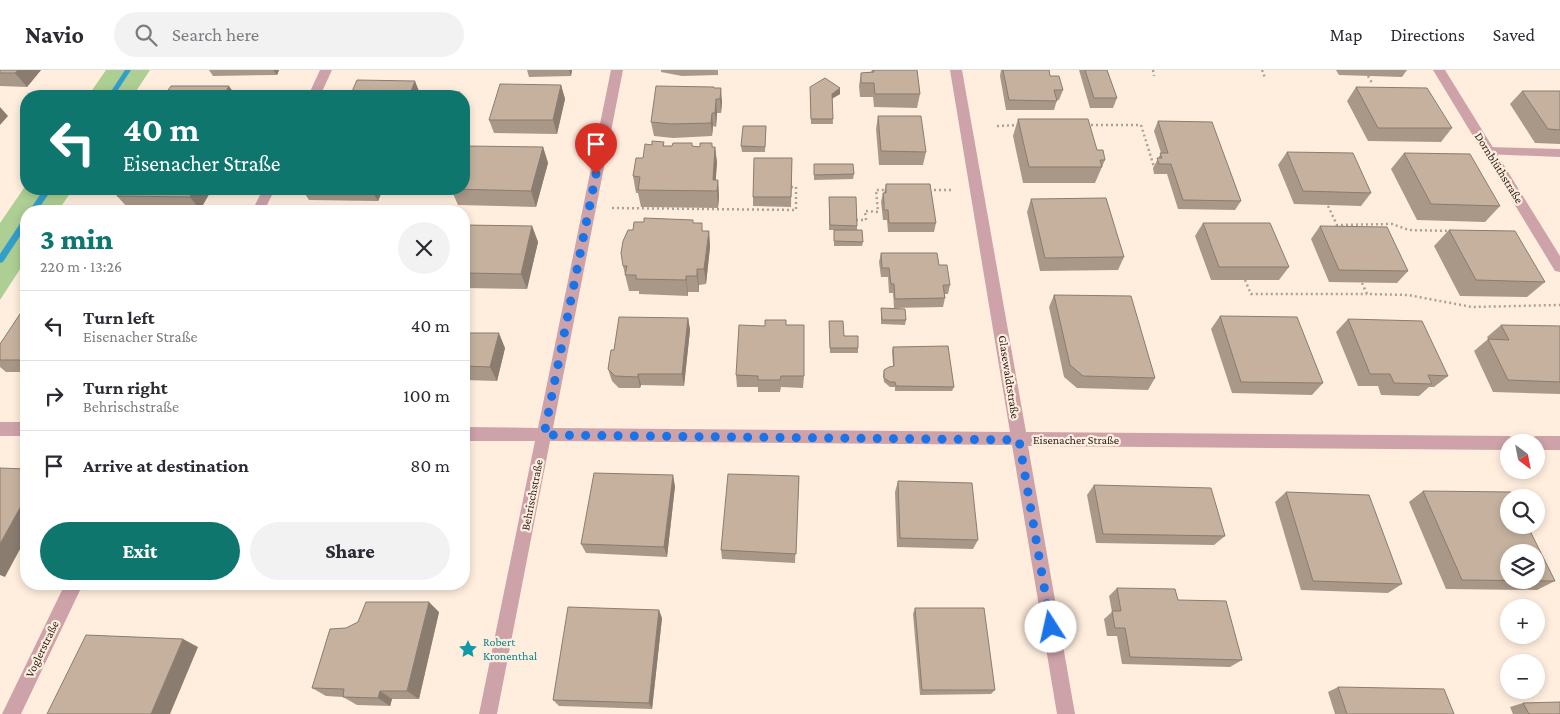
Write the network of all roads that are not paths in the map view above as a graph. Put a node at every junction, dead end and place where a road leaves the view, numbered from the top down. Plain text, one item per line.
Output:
1 (326, 70) edge
2 (617, 70) edge
3 (956, 70) edge
4 (1439, 70) edge
5 (317, 90) edge
6 (1488, 151) junction
7 (1560, 153) edge
8 (1560, 267) edge
9 (0, 429) edge
10 (20, 429) edge
11 (470, 434) edge
12 (544, 435) junction
13 (1019, 440) junction
14 (1500, 443) edge
15 (1545, 443) edge
16 (1560, 443) edge
17 (71, 590) edge
18 (11, 714) edge
19 (488, 714) edge
20 (1066, 714) edge

1 - 5 street
2 - 12 street, Behrischstraße
3 - 13 street, Glasewaldtstraße
4 - 6 street, Dornblüthstraße
6 - 7 lane
6 - 8 street, Dornblüthstraße
9 - 10 street
11 - 12 street, Eisenacher Straße
12 - 13 street, Eisenacher Straße
12 - 19 street, Behrischstraße
13 - 14 street, Eisenacher Straße
13 - 20 street, Glasewaldtstraße
15 - 16 street
17 - 18 street, Voglerstraße

